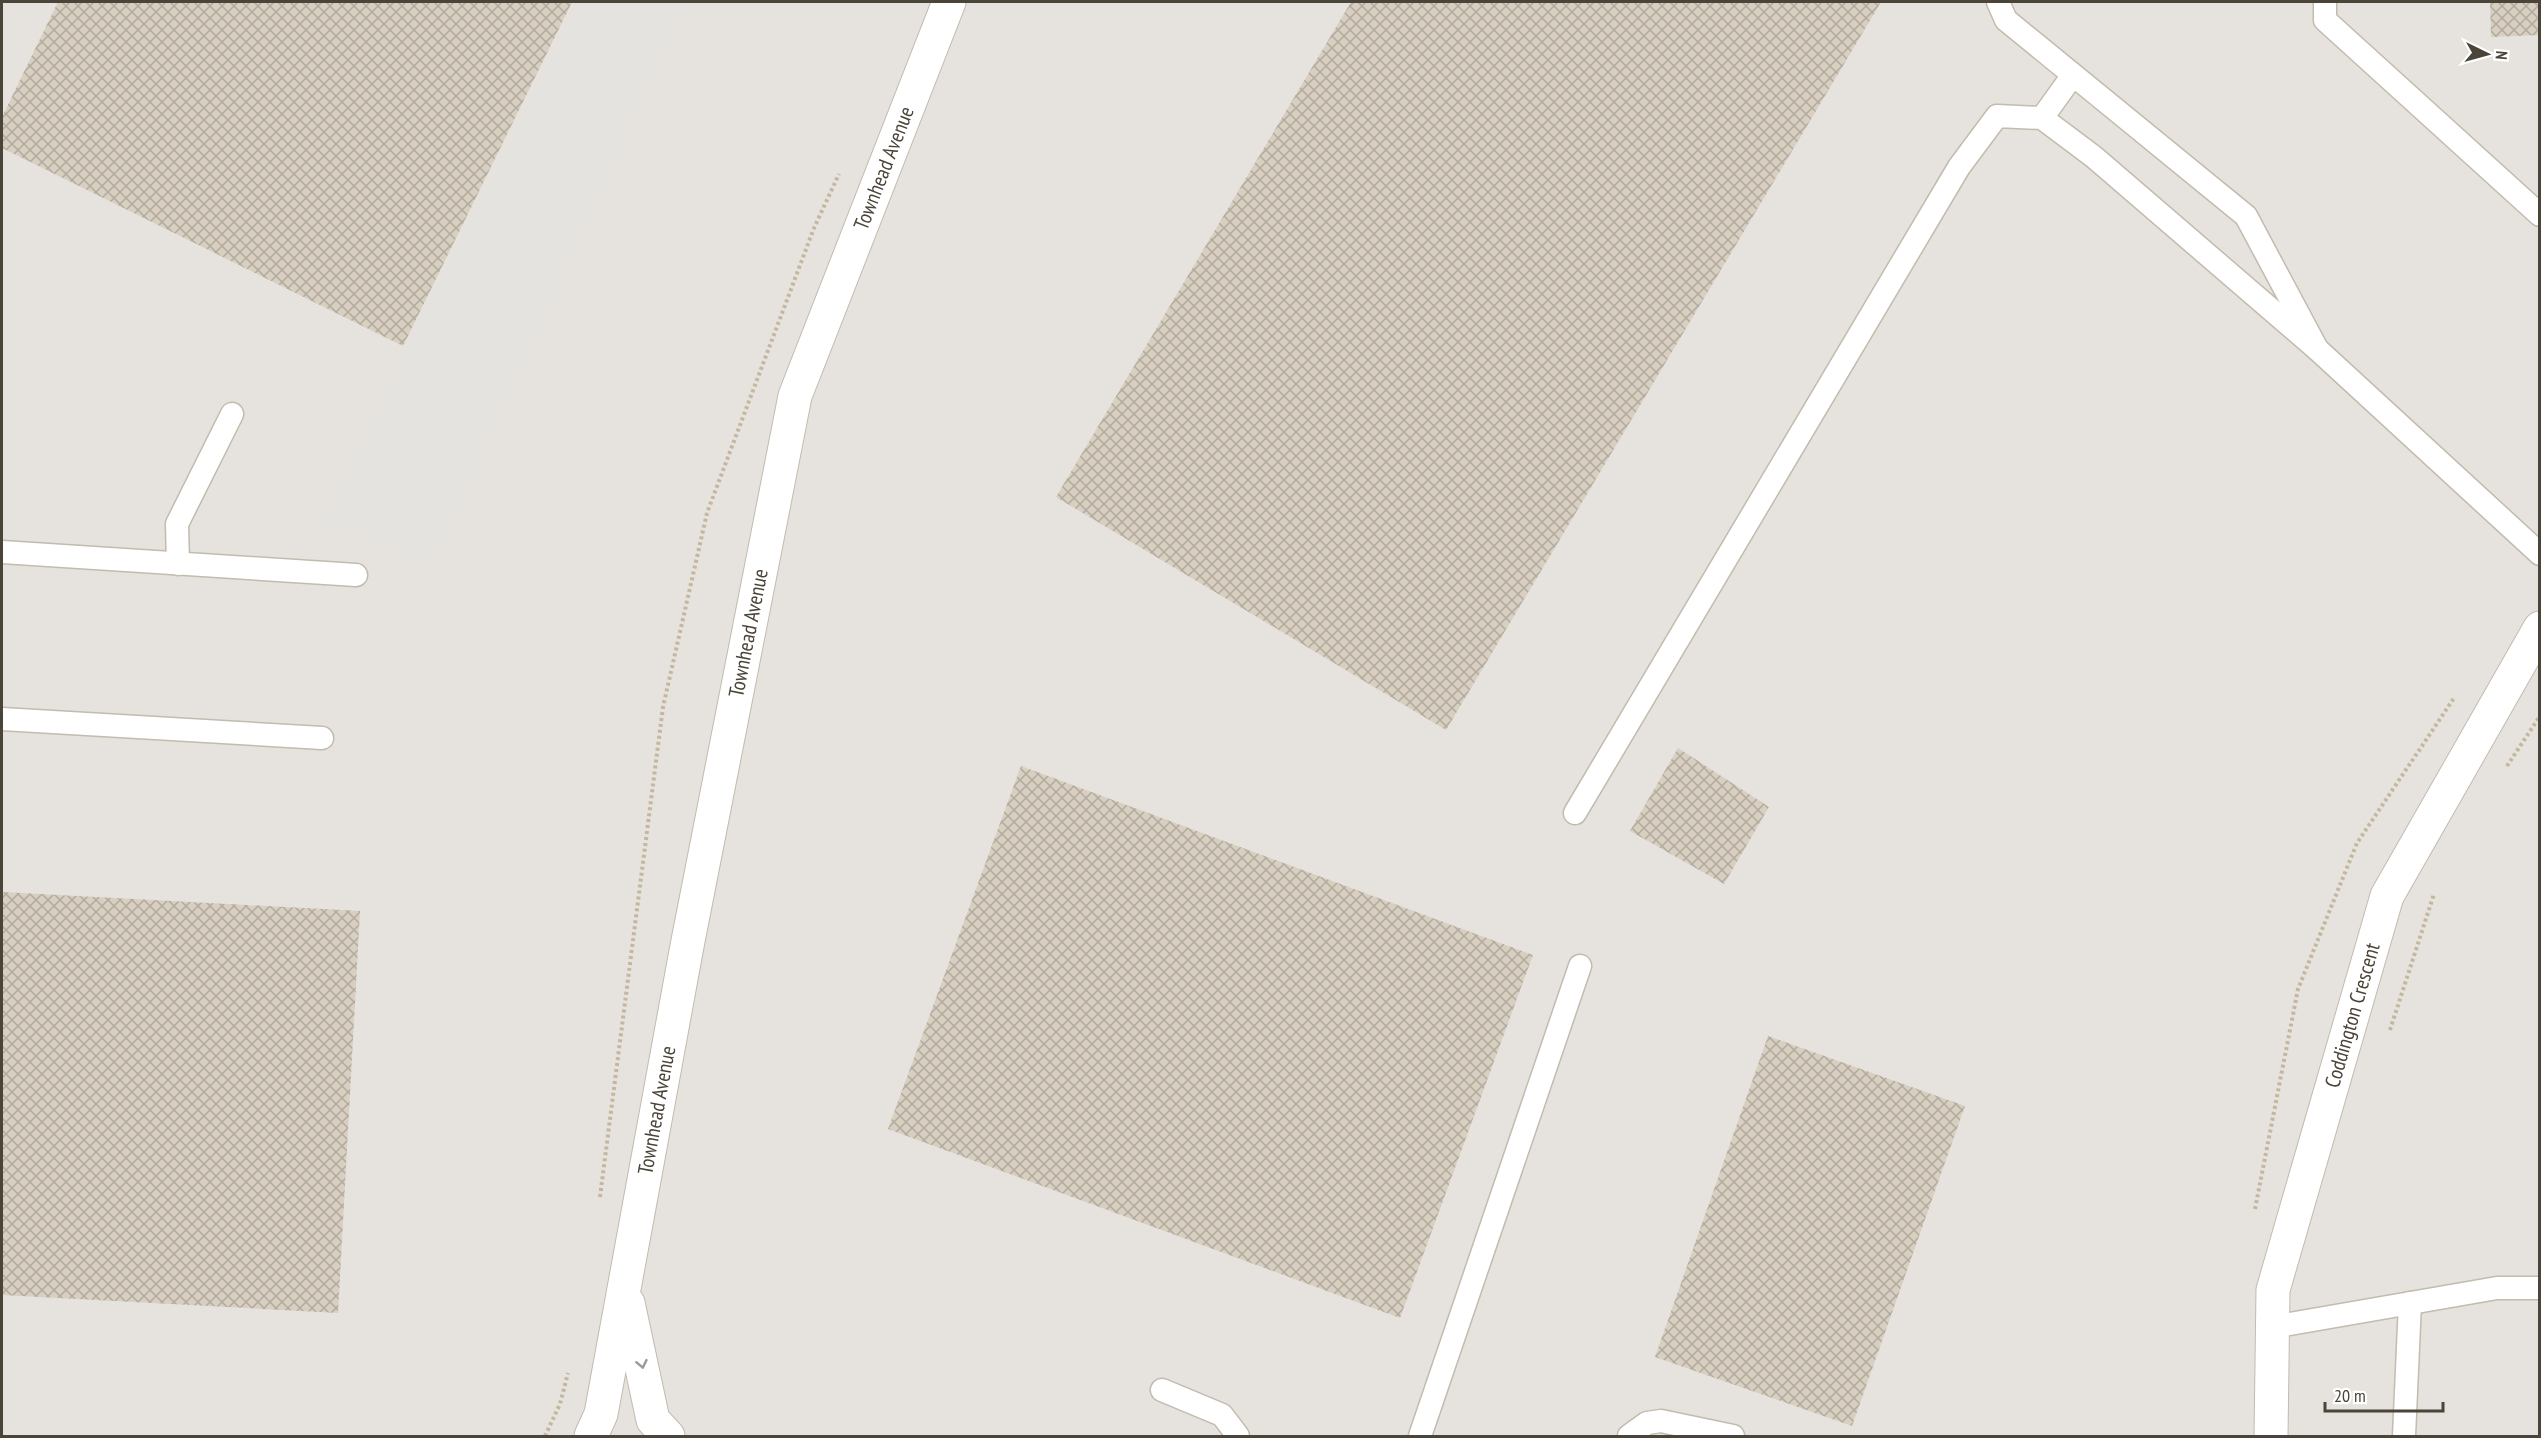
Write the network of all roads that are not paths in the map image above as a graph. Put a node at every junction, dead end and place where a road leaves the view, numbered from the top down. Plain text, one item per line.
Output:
1 (949, 2) edge
2 (1998, 2) edge
3 (2325, 2) edge
4 (2073, 75) junction
5 (2042, 118) junction
6 (2540, 215) edge
7 (2317, 349) junction
8 (232, 414) dead end
9 (2, 552) edge
10 (2540, 554) edge
11 (178, 564) junction
12 (356, 575) dead end
13 (2540, 628) edge
14 (2, 719) edge
15 (322, 738) dead end
16 (1575, 813) dead end
17 (1580, 966) dead end
18 (625, 1286) junction
19 (2540, 1288) edge
20 (2410, 1303) junction
21 (2272, 1327) junction
22 (1162, 1390) dead end
23 (591, 1437) edge
24 (668, 1437) edge
25 (1238, 1437) edge
26 (1420, 1437) edge
27 (1629, 1437) edge
28 (1733, 1437) edge
29 (2271, 1437) edge
30 (2404, 1437) edge

1 - 18 street, Townhead Avenue
2 - 4 lane
3 - 6 lane
4 - 5 lane
4 - 7 lane
5 - 7 lane
5 - 16 lane
7 - 10 lane
8 - 11 lane
9 - 11 lane
11 - 12 lane
13 - 21 street, Coddington Crescent
14 - 15 lane
17 - 26 lane
18 - 23 street, Townhead Avenue
18 -> 24 street, Townhead Avenue
19 - 20 lane
20 - 21 lane
20 - 30 lane
21 - 29 street, Coddington Crescent
22 - 25 lane
27 - 28 lane

